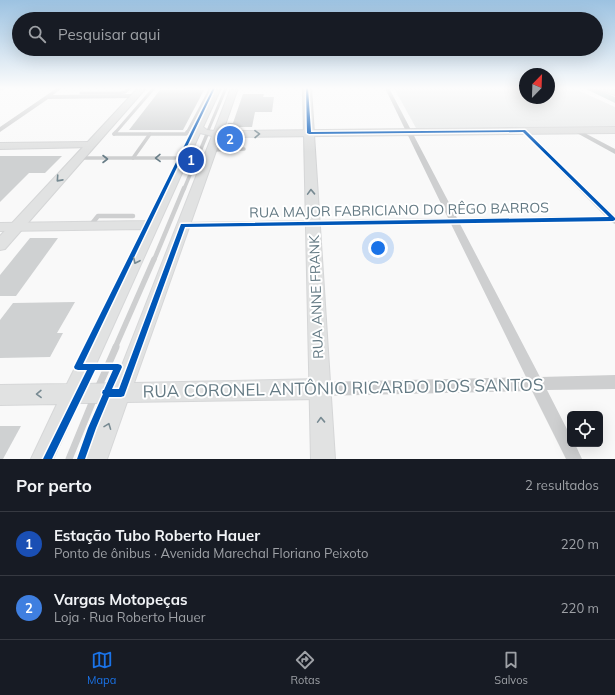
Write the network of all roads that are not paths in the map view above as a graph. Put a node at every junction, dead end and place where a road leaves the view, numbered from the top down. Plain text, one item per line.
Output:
1 (29, 109) edge
2 (119, 109) edge
3 (135, 109) edge
4 (199, 109) edge
5 (213, 109) edge
6 (217, 109) edge
7 (222, 109) edge
8 (308, 109) edge
9 (398, 109) edge
10 (0, 130) edge
11 (615, 130) edge
12 (524, 131) junction
13 (577, 131) junction
14 (208, 132) junction
15 (410, 132) junction
16 (309, 133) junction
17 (150, 134) junction
18 (0, 146) edge
19 (90, 146) junction
20 (244, 149) dead end
21 (212, 150) junction
22 (615, 152) edge
23 (78, 158) junction
24 (132, 158) junction
25 (184, 158) junction
26 (133, 216) dead end
27 (614, 220) edge
28 (455, 221) junction
29 (313, 223) junction
30 (152, 225) junction
31 (184, 225) junction
32 (90, 226) junction
33 (0, 227) edge
34 (16, 227) junction
35 (0, 245) edge
36 (615, 382) edge
37 (537, 384) junction
38 (320, 388) junction
39 (96, 393) junction
40 (121, 393) junction
41 (73, 394) junction
42 (0, 395) edge
43 (42, 459) edge
44 (69, 459) edge
45 (96, 459) edge
46 (323, 459) edge
47 (574, 459) edge

1 - 10 street
2 - 19 main road
3 - 17 lane
4 - 17 lane
5 - 14 street
6 - 14 lane
7 - 14 street
8 - 16 main road, RUA ANNE FRANK
9 - 15 street
11 - 13 street
12 - 13 street
12 - 15 street
12 - 27 street
13 - 22 street
14 -> 16 street
14 - 21 street
14 - 25 street
14 - 39 lane
15 - 16 street
15 - 28 street
29 -> 16 main road, RUA ANNE FRANK
17 - 24 lane
18 - 19 street
19 - 23 main road
20 - 21 lane
21 - 31 street
23 -> 24 lane
23 -> 34 main road
25 -> 24 lane
25 - 30 street
26 - 32 lane
27 - 28 street, RUA MAJOR FABRICIANO DO RÊGO BARROS
28 - 29 street, RUA MAJOR FABRICIANO DO RÊGO BARROS
28 - 37 street
29 - 31 street, RUA MAJOR FABRICIANO DO RÊGO BARROS
29 - 38 main road, RUA ANNE FRANK
30 - 32 street
30 -> 41 street
31 - 40 street
32 - 34 street
33 - 34 street
34 - 35 main road
36 - 37 street, RUA CORONEL ANTÔNIO RICARDO DOS SANTOS
37 - 38 street, RUA CORONEL ANTÔNIO RICARDO DOS SANTOS
37 - 47 street
38 - 40 street, RUA CORONEL ANTÔNIO RICARDO DOS SANTOS
46 -> 38 main road, RUA ANNE FRANK
39 - 40 street, RUA CORONEL ANTÔNIO RICARDO DOS SANTOS
39 - 41 street, RUA CORONEL ANTÔNIO RICARDO DOS SANTOS
39 - 44 lane
45 -> 40 street
41 -> 42 street, RUA CORONEL ANTÔNIO RICARDO DOS SANTOS
41 - 43 street

